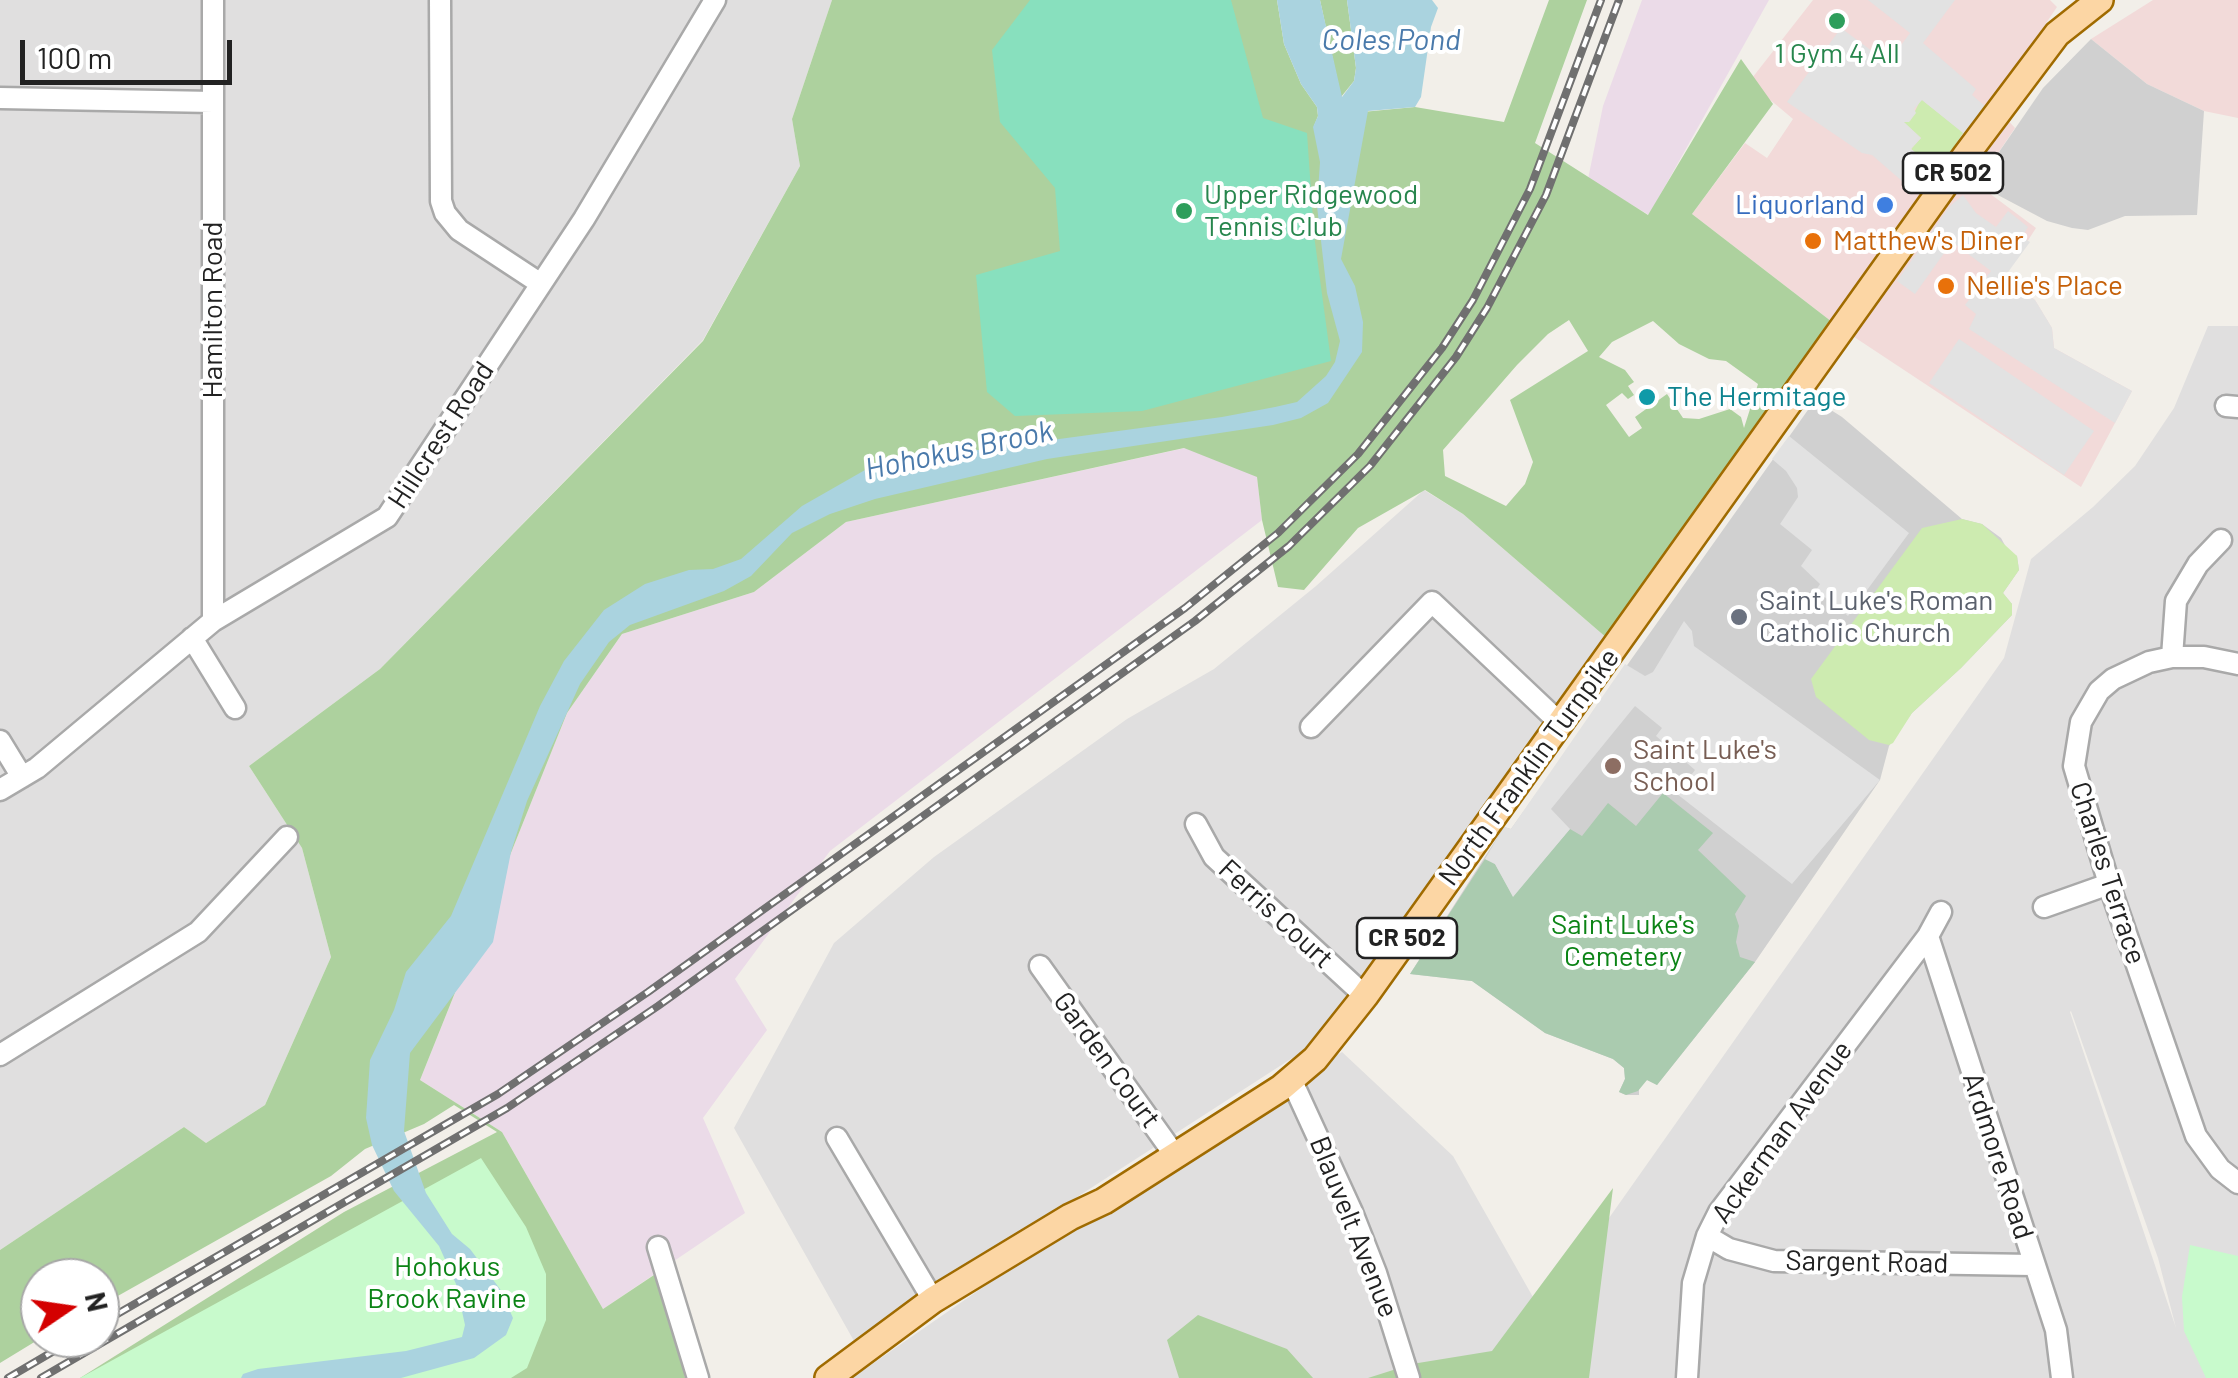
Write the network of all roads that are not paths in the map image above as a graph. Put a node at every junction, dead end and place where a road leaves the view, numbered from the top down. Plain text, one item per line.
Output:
1 (213, 0) edge
2 (440, 0) edge
3 (715, 0) edge
4 (2082, 5) edge
5 (0, 98) edge
6 (213, 102) junction
7 (541, 284) junction
8 (2221, 540) dead end
9 (212, 621) junction
10 (192, 638) junction
11 (2172, 657) junction
12 (2238, 664) edge
13 (235, 708) dead end
14 (1560, 723) junction
15 (1311, 727) dead end
16 (0, 741) edge
17 (22, 777) junction
18 (0, 790) edge
19 (1196, 824) dead end
20 (287, 837) dead end
21 (2109, 884) junction
22 (2044, 907) dead end
23 (1941, 912) dead end
24 (1928, 936) junction
25 (1040, 966) dead end
26 (1365, 996) junction
27 (0, 1055) edge
28 (1291, 1079) junction
29 (836, 1138) dead end
30 (1174, 1154) junction
31 (2238, 1183) edge
32 (1707, 1236) junction
33 (658, 1247) dead end
34 (2033, 1265) junction
35 (933, 1300) junction
36 (698, 1378) edge
37 (828, 1378) edge
38 (1409, 1378) edge
39 (1688, 1378) edge
40 (2062, 1378) edge

1 - 6 street, Hamilton Road
2 - 7 street
3 - 7 street, Hillcrest Road
4 - 14 main road, North Franklin Turnpike / CR 502
5 - 6 street
6 - 9 street, Hamilton Road
7 - 9 street, Hillcrest Road
8 - 11 street
9 - 10 street, Hillcrest Road
10 - 13 street
10 - 17 street, Hillcrest Road
11 - 12 street, Charles Terrace
11 - 21 street, Charles Terrace
14 - 15 street
14 - 26 main road, North Franklin Turnpike / CR 502
16 - 17 street
17 - 18 street, Hillcrest Road
19 - 26 street, Ferris Court
20 - 27 street
21 - 22 street
21 - 31 street, Charles Terrace
23 - 24 street, Ackerman Avenue
24 - 32 street, Ackerman Avenue
24 - 34 street, Ardmore Road
25 - 30 street, Garden Court
26 - 28 main road, North Franklin Turnpike / CR 502
28 - 30 main road, North Franklin Turnpike / CR 502
28 - 38 street, Blauvelt Avenue
29 - 35 street
30 - 35 main road, North Franklin Turnpike / CR 502
32 - 34 street, Sargent Road
32 - 39 street, Ackerman Avenue
33 - 36 street
34 - 40 street, Ardmore Road
35 - 37 main road, North Franklin Turnpike / CR 502

